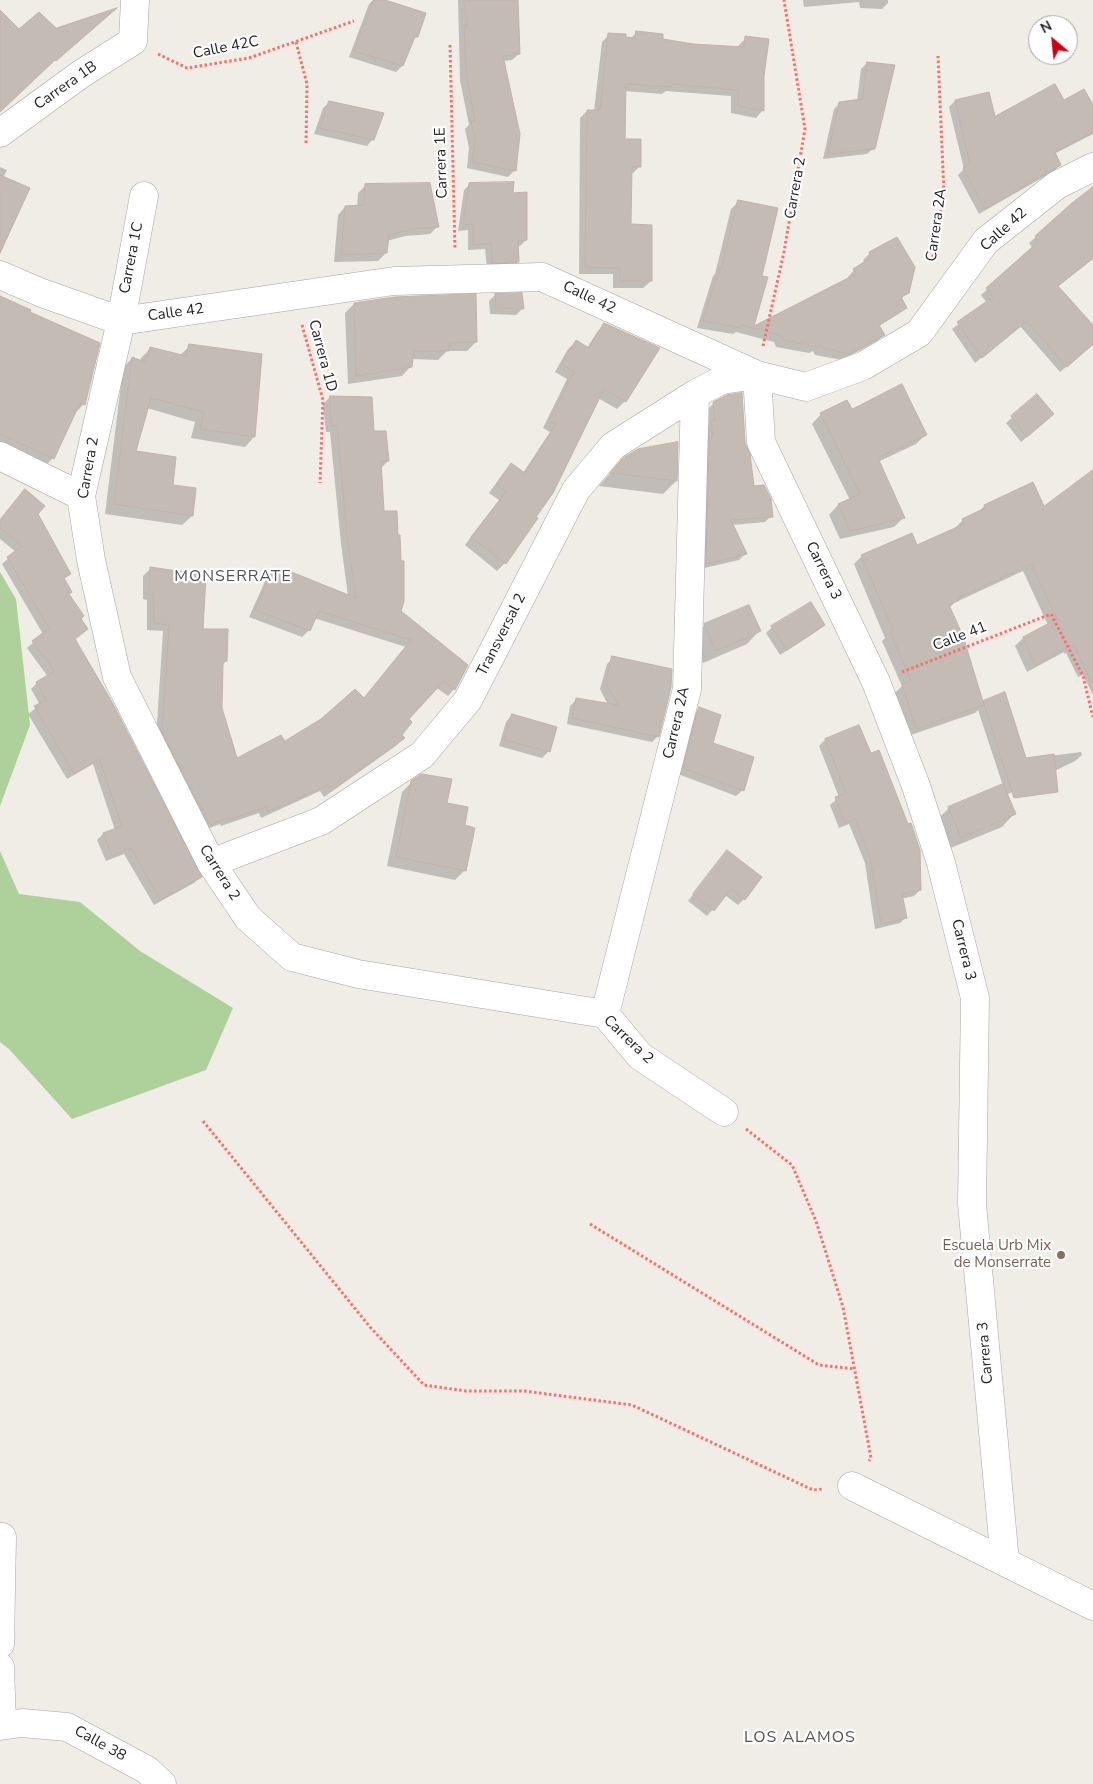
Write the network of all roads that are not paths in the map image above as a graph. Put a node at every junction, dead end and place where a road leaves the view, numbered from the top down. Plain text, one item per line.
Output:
1 (135, 0) edge
2 (0, 133) edge
3 (1093, 167) edge
4 (144, 196) dead end
5 (0, 275) edge
6 (121, 321) junction
7 (757, 375) junction
8 (695, 394) junction
9 (0, 456) edge
10 (81, 496) junction
11 (211, 863) junction
12 (605, 1014) junction
13 (724, 1112) road end
14 (852, 1486) road end
15 (2, 1537) dead end
16 (1005, 1562) junction
17 (1093, 1606) edge
18 (0, 1644) edge
19 (0, 1667) edge
20 (1, 1725) edge
21 (162, 1784) edge

1 - 2 street, Carrera 1B
3 - 7 street, Calle 42
4 - 6 street, Carrera 1C
5 - 6 street, Calle 42
6 - 7 street, Calle 42
6 - 10 street, Carrera 2
7 - 8 street, Transversal 2
7 - 16 street, Carrera 3
8 - 11 street, Transversal 2
8 - 12 street, Carrera 2A
9 - 10 street
10 - 11 street, Carrera 2
11 - 12 street, Carrera 2
12 - 13 street, Carrera 2
14 - 16 street
15 - 18 street
16 - 17 street
19 - 20 street
20 - 21 street, Calle 38

